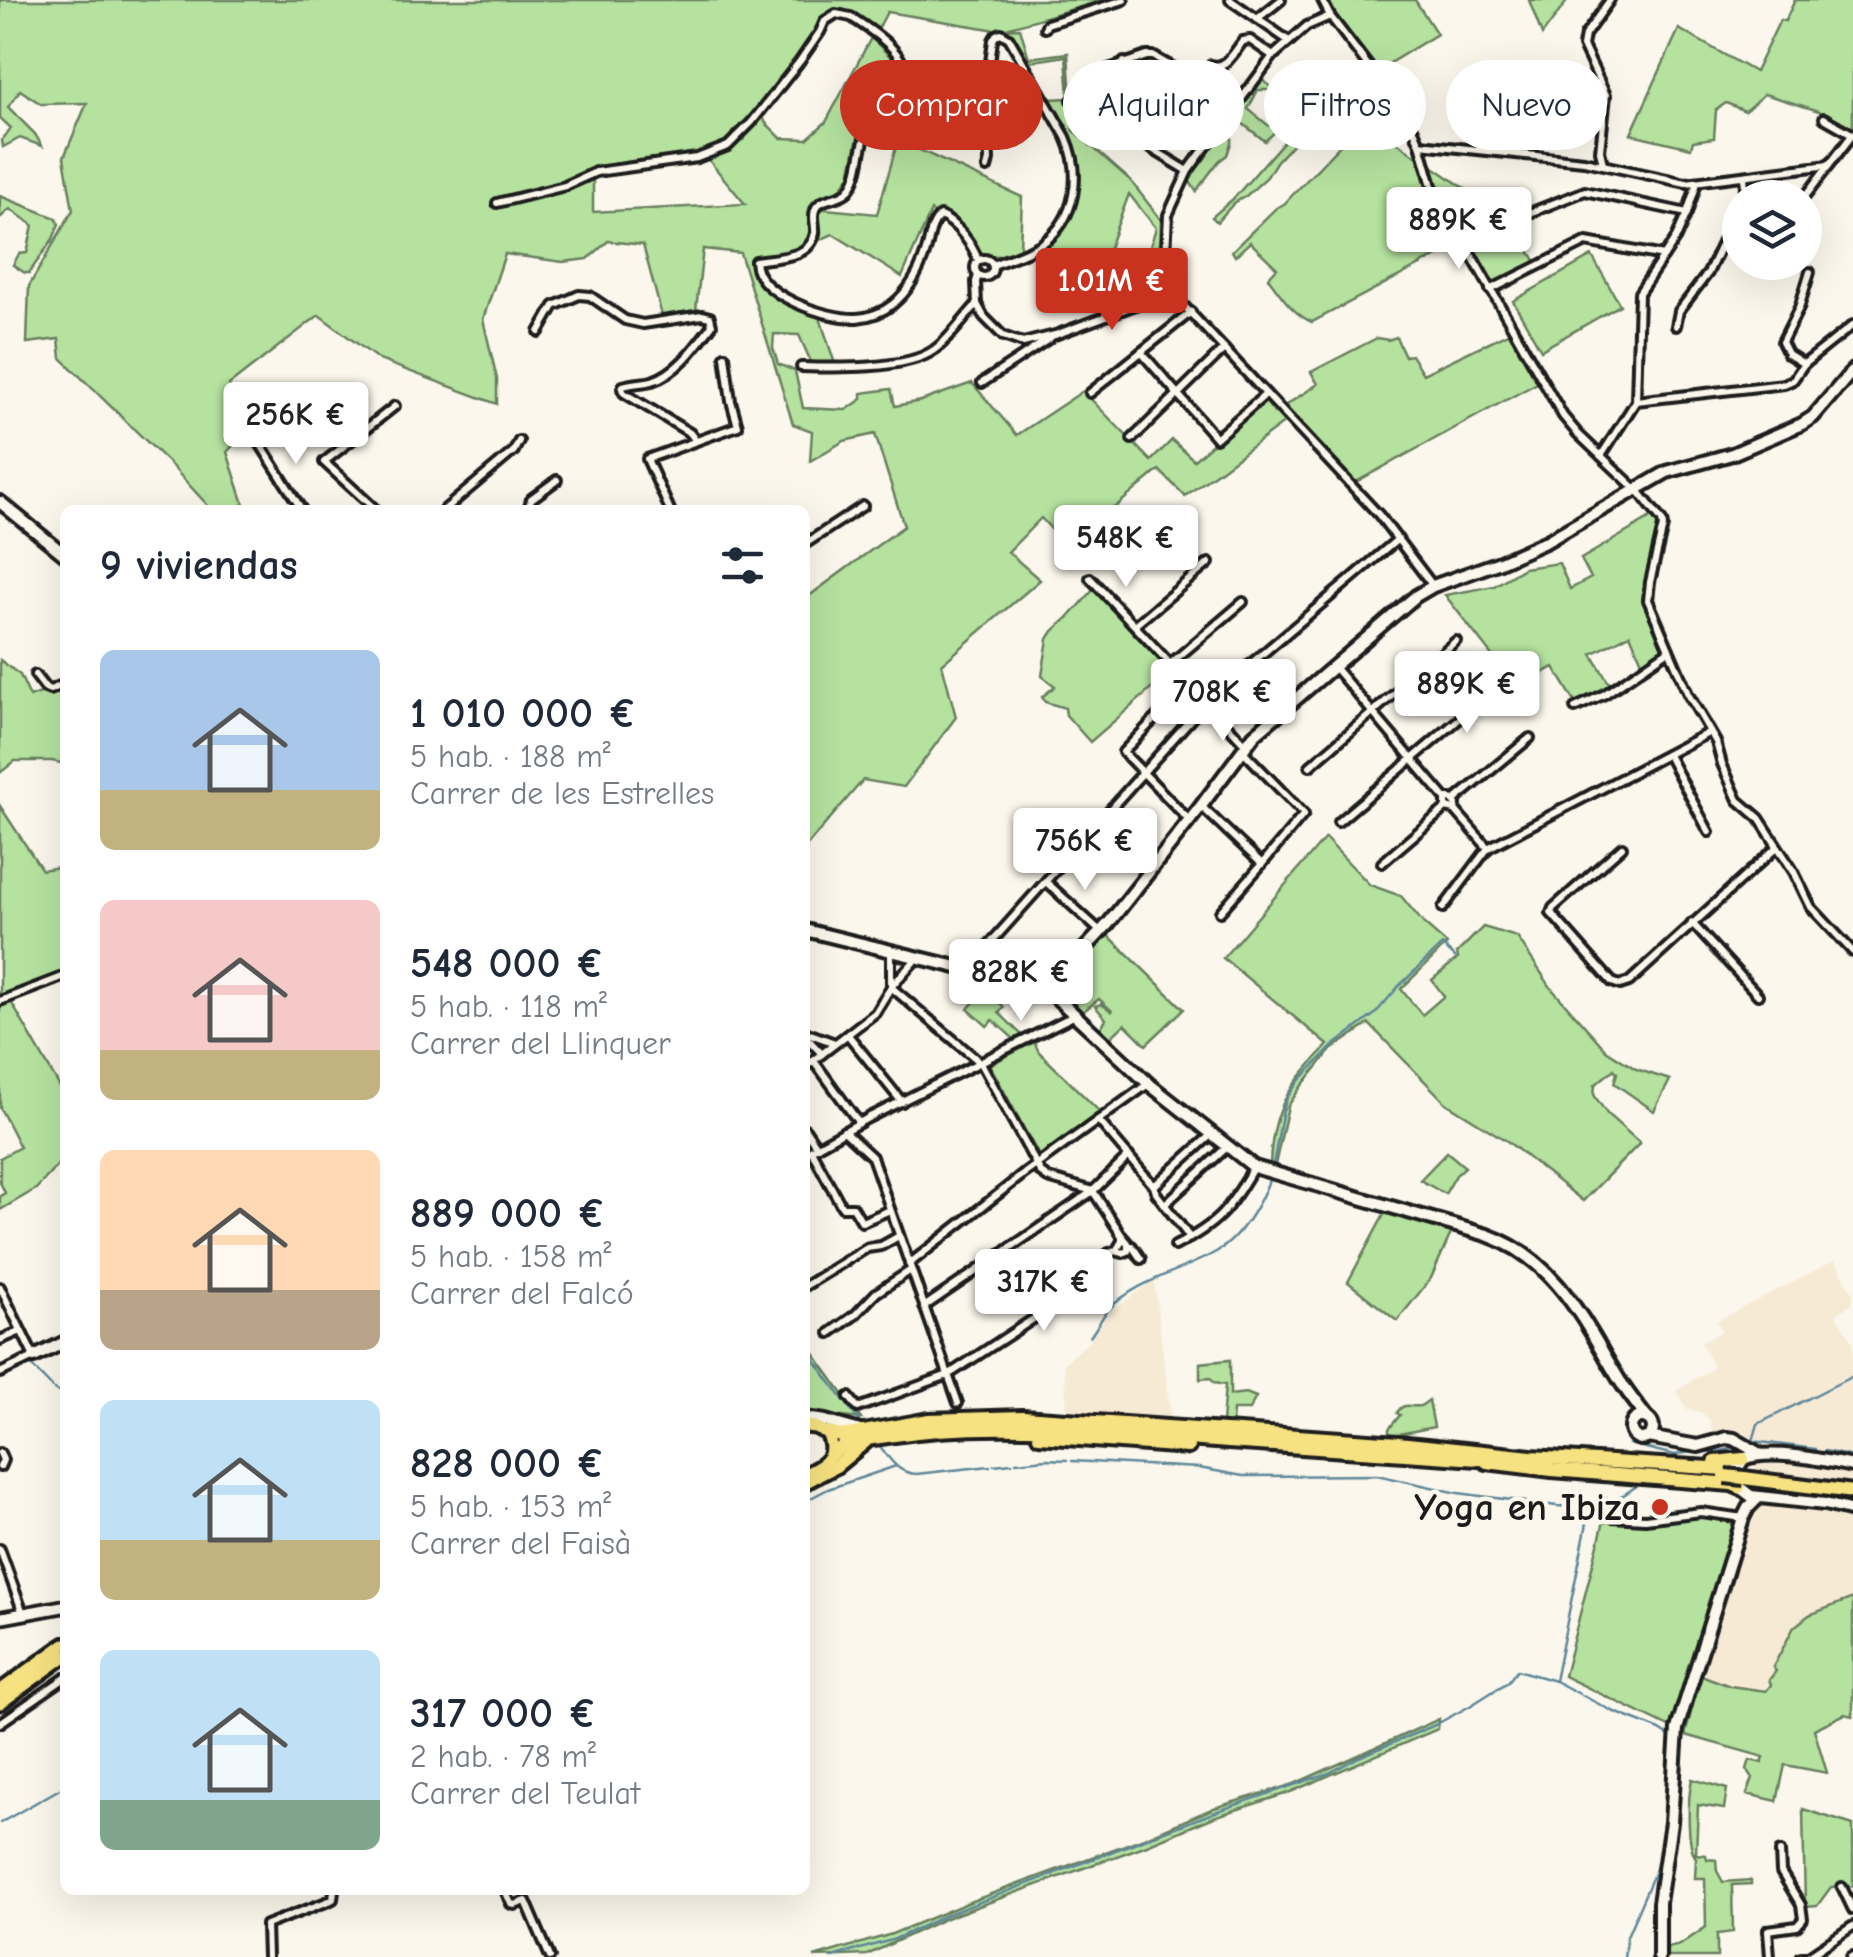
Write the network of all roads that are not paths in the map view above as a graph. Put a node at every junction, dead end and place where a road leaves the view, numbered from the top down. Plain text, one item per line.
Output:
1 (1124, 0) edge
2 (1230, 0) edge
3 (1281, 0) edge
4 (1322, 0) edge
5 (1610, 0) edge
6 (1330, 16) junction
7 (1257, 19) junction
8 (1045, 28) dead end
9 (1290, 41) junction
10 (1273, 56) junction
11 (1131, 60) edge
12 (1159, 60) edge
13 (1228, 60) edge
14 (1364, 60) edge
15 (1824, 118) dead end
16 (1852, 134) edge
17 (1426, 145) edge
18 (1154, 150) edge
19 (1422, 150) edge
20 (1603, 164) junction
21 (1829, 164) junction
22 (986, 168) dead end
23 (1188, 171) junction
24 (1744, 177) junction
25 (1744, 180) edge
26 (1817, 180) edge
27 (1696, 183) junction
28 (497, 203) dead end
29 (1688, 212) junction
30 (1722, 243) edge
31 (1466, 248) junction
32 (1664, 256) junction
33 (978, 260) junction
34 (993, 265) junction
35 (978, 275) junction
36 (1808, 280) edge
37 (1166, 284) junction
38 (1490, 290) junction
39 (1172, 292) junction
40 (1154, 294) junction
41 (978, 304) junction
42 (1191, 312) junction
43 (1853, 325) edge
44 (1676, 326) dead end
45 (540, 332) dead end
46 (1055, 335) junction
47 (1224, 349) junction
48 (1142, 352) junction
49 (725, 356) dead end
50 (1804, 364) junction
51 (801, 366) dead end
52 (1853, 370) edge
53 (982, 383) dead end
54 (1090, 393) dead end
55 (1177, 394) junction
56 (1266, 394) junction
57 (1636, 401) junction
58 (395, 406) dead end
59 (1132, 439) dead end
60 (519, 441) dead end
61 (696, 441) junction
62 (259, 442) dead end
63 (1600, 456) junction
64 (557, 480) dead end
65 (1637, 489) junction
66 (0, 502) edge
67 (299, 505) edge
68 (371, 505) edge
69 (450, 505) edge
70 (529, 505) edge
71 (668, 505) edge
72 (863, 506) dead end
73 (1398, 539) junction
74 (810, 541) edge
75 (60, 551) edge
76 (1209, 563) dead end
77 (1090, 578) dead end
78 (1432, 586) junction
79 (1243, 602) dead end
80 (1135, 626) junction
81 (1456, 641) dead end
82 (1669, 650) junction
83 (1170, 664) junction
84 (1334, 666) junction
85 (35, 675) dead end
86 (1188, 684) junction
87 (60, 686) edge
88 (1498, 686) dead end
89 (1206, 703) junction
90 (1575, 708) dead end
91 (1373, 713) junction
92 (1710, 732) junction
93 (1530, 738) dead end
94 (1244, 748) junction
95 (1668, 755) junction
96 (1412, 759) junction
97 (1310, 766) dead end
98 (1142, 774) junction
99 (1450, 805) junction
100 (1202, 806) junction
101 (1190, 821) junction
102 (1338, 822) dead end
103 (1709, 832) dead end
104 (1622, 847) dead end
105 (1777, 847) junction
106 (1488, 848) junction
107 (1382, 863) dead end
108 (1262, 864) junction
109 (1046, 882) junction
110 (1443, 908) dead end
111 (1220, 912) dead end
112 (1692, 923) junction
113 (810, 931) edge
114 (1101, 931) junction
115 (891, 950) junction
116 (1853, 952) edge
117 (919, 956) junction
118 (973, 970) junction
119 (60, 978) edge
120 (891, 987) junction
121 (1048, 989) junction
122 (1758, 995) dead end
123 (0, 1001) edge
124 (1076, 1015) junction
125 (848, 1035) junction
126 (810, 1036) edge
127 (810, 1040) edge
128 (836, 1044) junction
129 (822, 1054) junction
130 (814, 1061) junction
131 (981, 1063) junction
132 (810, 1064) edge
133 (1154, 1087) junction
134 (902, 1102) junction
135 (1098, 1120) junction
136 (859, 1123) junction
137 (844, 1131) junction
138 (1212, 1134) junction
139 (1227, 1147) junction
140 (811, 1150) edge
141 (1128, 1156) junction
142 (1036, 1165) junction
143 (1254, 1168) junction
144 (1154, 1186) junction
145 (1093, 1190) junction
146 (1165, 1204) junction
147 (890, 1210) junction
148 (899, 1236) junction
149 (1122, 1236) junction
150 (1190, 1238) junction
151 (1129, 1246) junction
152 (1175, 1246) dead end
153 (1116, 1250) junction
154 (1141, 1259) dead end
155 (910, 1267) junction
156 (810, 1283) edge
157 (0, 1287) edge
158 (924, 1307) junction
159 (21, 1331) junction
160 (830, 1333) dead end
161 (0, 1340) edge
162 (60, 1344) edge
163 (34, 1357) junction
164 (0, 1373) edge
165 (948, 1375) junction
166 (1621, 1384) junction
167 (849, 1397) dead end
168 (958, 1403) dead end
169 (810, 1419) edge
170 (1650, 1421) junction
171 (810, 1426) edge
172 (1631, 1426) junction
173 (828, 1433) junction
174 (865, 1435) junction
175 (1231, 1437) junction
176 (1648, 1437) junction
177 (1672, 1440) junction
178 (1744, 1443) junction
179 (1502, 1452) junction
180 (0, 1453) edge
181 (831, 1455) junction
182 (1761, 1455) junction
183 (1475, 1459) junction
184 (1853, 1466) edge
185 (0, 1468) edge
186 (810, 1471) edge
187 (1725, 1473) junction
188 (1743, 1474) junction
189 (810, 1480) edge
190 (1853, 1488) edge
191 (1759, 1498) junction
192 (1853, 1511) edge
193 (1612, 1517) dead end
194 (1743, 1518) junction
195 (0, 1548) edge
196 (60, 1607) edge
197 (24, 1614) junction
198 (0, 1618) edge
199 (60, 1648) edge
200 (60, 1660) edge
201 (60, 1681) edge
202 (0, 1692) edge
203 (0, 1703) edge
204 (0, 1723) edge
205 (1780, 1852) dead end
206 (1842, 1888) dead end
207 (333, 1895) edge
208 (507, 1895) edge
209 (1853, 1910) edge
210 (1853, 1926) edge
211 (267, 1957) edge
212 (550, 1957) edge
213 (1658, 1957) edge
214 (1770, 1957) edge
215 (1805, 1957) edge

1 - 8 street
2 - 7 street
3 - 7 street
4 - 6 street
5 - 20 street
6 - 9 street
6 - 14 street
7 - 9 street
9 - 10 street
10 - 13 street
10 - 23 street
11 - 12 street
15 - 16 street
16 - 21 street
17 - 20 street
18 - 23 street
19 - 31 street
20 - 27 street
21 - 24 street
21 - 26 street
22 - 34 street
23 - 37 street
24 - 25 street
24 - 27 street
27 - 29 street
28 - 33 street
29 - 31 street
29 - 32 street
30 - 44 street
31 - 38 street
32 - 38 street
32 - 57 street
33 - 34 street
33 - 35 street
34 - 35 street
35 - 41 street
36 - 50 street
37 - 39 street
37 - 40 street
38 - 63 street
39 - 40 street
39 - 42 street
40 - 46 street
41 - 46 street
41 - 51 street
42 - 47 street
42 - 48 street
43 - 50 street
45 - 61 street
46 - 53 street
47 - 55 street
47 - 56 street
48 - 54 street
48 - 55 street
49 - 61 street
50 - 57 street
52 - 65 street
55 - 56 street
55 - 59 street
56 - 73 street
57 - 63 street
58 - 68 street
60 - 69 street
61 - 71 street
62 - 67 street
63 - 65 street
64 - 70 street
65 - 78 street
65 - 82 street
66 - 75 street
72 - 74 street
73 - 78 street
73 - 89 street
76 - 80 street
77 - 80 street
78 - 84 street
79 - 83 street
80 - 83 street
81 - 91 street
82 - 90 street
82 - 92 street
83 - 86 street
84 - 91 street
84 - 94 street
85 - 87 street
86 - 89 street
86 - 98 street
88 - 96 street
89 - 94 street
89 - 98 street
91 - 96 street
91 - 97 street
92 - 95 street
92 - 105 street
93 - 99 street
94 - 100 street
94 - 108 street
95 - 103 street
95 - 106 street
96 - 99 street
96 - 102 street
98 - 101 street
98 - 109 street
99 - 106 street
99 - 107 street
100 - 101 street
100 - 108 street
101 - 114 street
104 - 112 street
105 - 112 street
105 - 116 street
106 - 110 street
108 - 111 street
109 - 114 street
109 - 118 street
112 - 122 street
113 - 115 street
114 - 121 street
115 - 117 street
115 - 120 street
117 - 118 street
117 - 120 street
118 - 121 street
119 - 123 street
120 - 125 street
120 - 131 street
121 - 124 street
124 - 131 street
124 - 133 street
125 - 128 street
125 - 134 street
126 - 128 street
127 - 129 street
128 - 129 street
129 - 130 street
130 - 132 street
130 - 136 street
131 - 134 street
131 - 142 street
133 - 135 street
133 - 138 street
134 - 136 street
135 - 141 street
135 - 142 street
136 - 137 street
137 - 140 street
137 - 147 street
138 - 139 street
138 - 144 street
139 - 143 street
139 - 146 street
140 - 147 street
141 - 144 street
141 - 145 street
142 - 145 street
142 - 155 street
143 - 150 street
143 - 166 street
144 - 146 street
145 - 149 street
145 - 158 street
146 - 150 street
147 - 148 street
148 - 155 street
148 - 156 street
149 - 151 street
149 - 153 street
150 - 152 street
151 - 153 street
151 - 154 street
153 - 165 street
155 - 158 street
155 - 160 street
157 - 159 street
158 - 165 street
159 - 161 street
159 - 163 street
162 - 163 street
163 - 164 street
165 - 167 street
165 - 168 street
166 - 170 street
166 - 172 street
169 - 174 street
170 - 172 street
170 - 176 street
170 - 177 street
171 - 173 main road
172 - 176 street
173 - 174 highway
173 - 181 main road
174 - 175 highway
174 - 175 highway
174 - 181 highway
174 - 189 highway
175 - 179 highway
175 - 183 highway
176 - 177 street
177 - 178 street
178 - 182 street
178 - 188 street
179 - 187 highway
179 - 188 highway
180 - 185 street
181 - 186 main road
182 - 184 street
182 - 188 street
183 - 187 highway
183 - 188 highway
187 - 188 highway, bridge
188 - 190 highway
188 - 191 street
188 - 194 street
191 - 192 street
191 - 194 street
193 - 194 street
194 - 213 street
195 - 197 street
196 - 197 street
197 - 198 street
199 - 202 main road
200 - 203 main road
201 - 204 street
205 - 214 street
206 - 209 street
207 - 211 street
208 - 212 street
210 - 215 street

